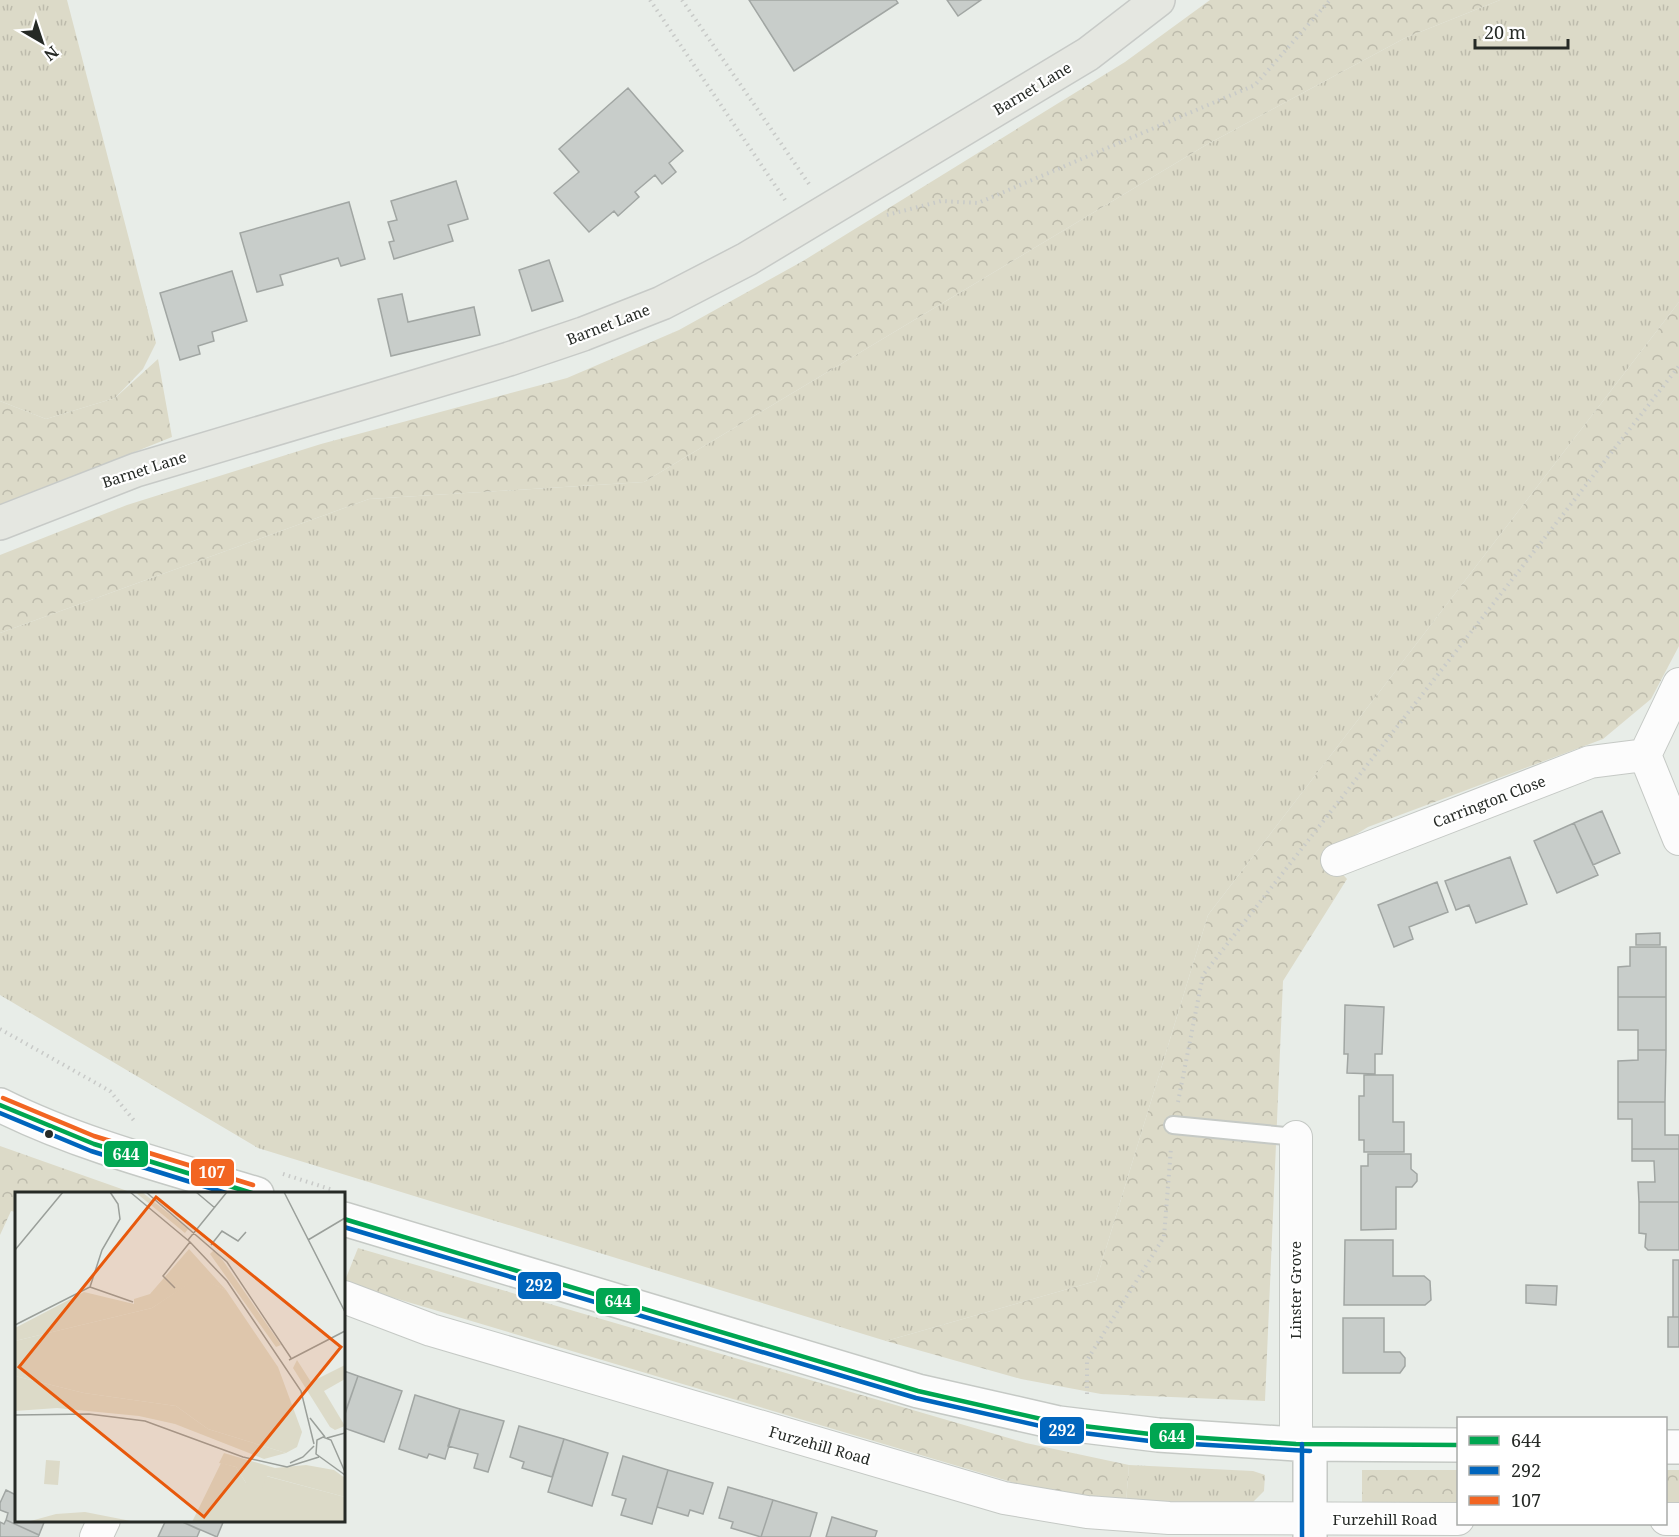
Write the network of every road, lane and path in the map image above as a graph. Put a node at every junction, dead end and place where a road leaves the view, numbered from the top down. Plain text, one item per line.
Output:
1 (650, 0) edge
2 (682, 0) edge
3 (1158, 0) edge
4 (1330, 0) edge
5 (791, 209) dead end
6 (828, 211) junction
7 (884, 215) dead end
8 (0, 523) edge
9 (1679, 684) edge
10 (1645, 754) junction
11 (1679, 839) edge
12 (1337, 860) dead end
13 (0, 1105) edge
14 (1173, 1125) dead end
15 (1296, 1137) joint
16 (250, 1192) edge
17 (345, 1219) edge
18 (345, 1297) edge
19 (1303, 1444) junction
20 (1457, 1445) edge
21 (1457, 1519) edge
22 (104, 1522) edge
23 (1169, 1527) edge
24 (1311, 1528) edge
25 (96, 1537) edge

1 - 5 path
2 - 6 path
3 - 6 main road, Barnet Lane
4 - 7 path
6 - 8 main road, Barnet Lane
9 - 10 street
10 - 11 street
10 - 12 street, Carrington Close
13 - 16 street
14 - 15 lane
15 - 19 street, Linster Grove
17 - 19 street
18 - 23 street, Furzehill Road
19 - 20 street
19 - 24 street, Furzehill Road
21 - 24 street, Furzehill Road
22 - 25 street
23 - 24 street, Furzehill Road

